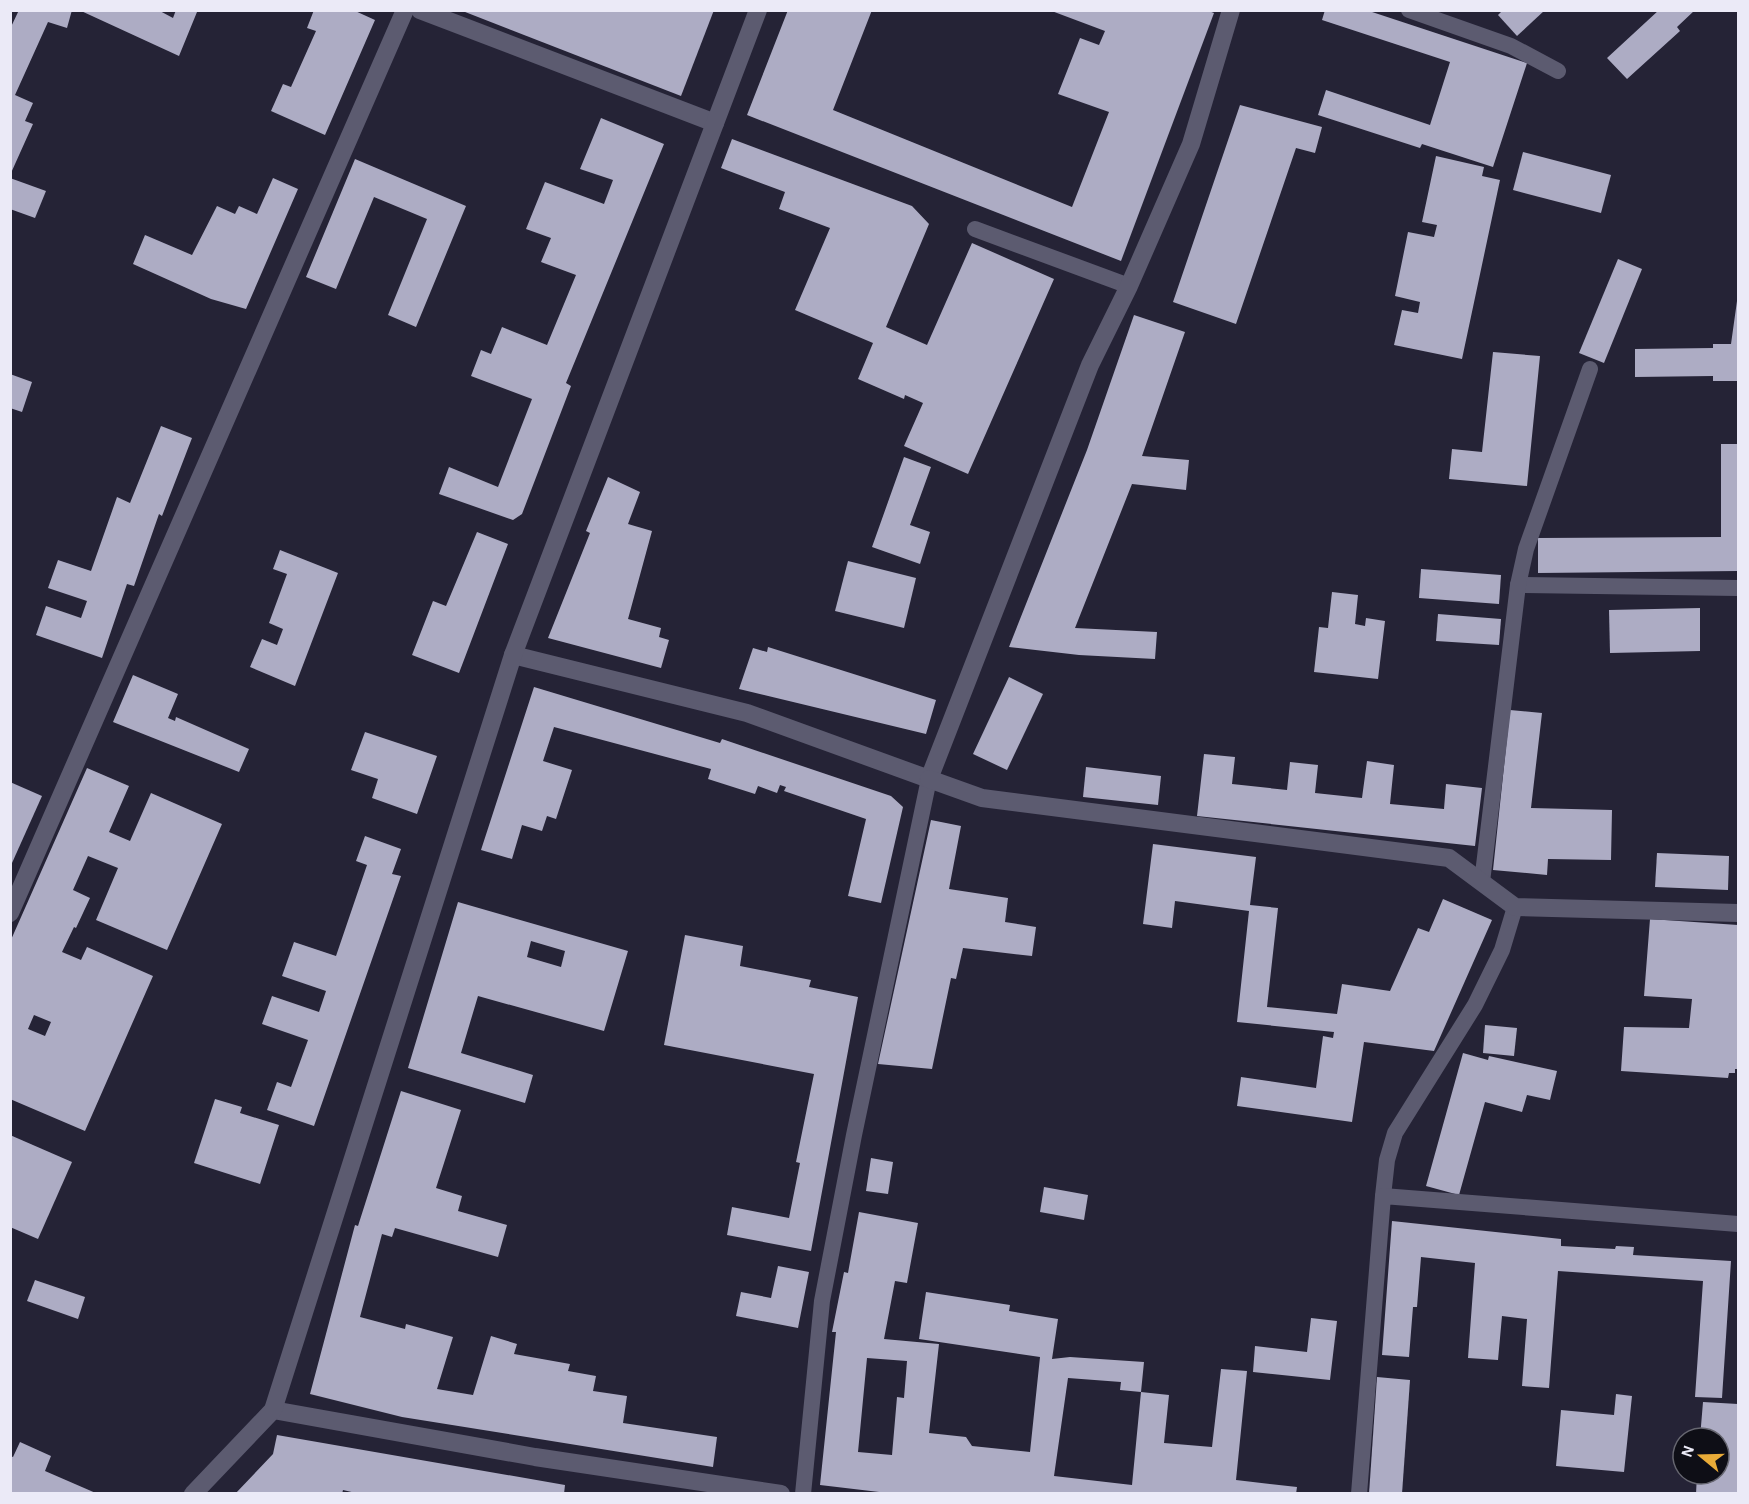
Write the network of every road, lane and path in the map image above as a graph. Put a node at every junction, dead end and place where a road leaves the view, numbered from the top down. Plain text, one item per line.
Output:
1 (405, 10) edge
2 (420, 10) edge
3 (758, 10) edge
4 (1231, 10) edge
5 (1409, 10) edge
6 (1558, 71) dead end
7 (715, 123) junction
8 (975, 229) dead end
9 (1129, 286) junction
10 (1590, 369) dead end
11 (1518, 585) junction
12 (1738, 588) edge
13 (513, 655) junction
14 (929, 779) junction
15 (1482, 882) junction
16 (1515, 907) junction
17 (10, 913) edge
18 (1738, 913) edge
19 (1383, 1196) junction
20 (1738, 1224) edge
21 (273, 1410) junction
22 (193, 1494) edge
23 (781, 1494) edge
24 (803, 1494) edge
25 (1359, 1494) edge

1 - 17 street
2 - 7 street
3 - 7 street
4 - 9 street
5 - 6 lane
7 - 13 street
8 - 9 lane
9 - 14 street
10 - 11 lane
11 - 12 lane
11 - 15 lane
13 - 14 street
13 - 21 street
14 - 15 street
14 - 24 lane
15 - 16 street
16 - 18 street
16 - 19 lane
19 - 20 lane
19 - 25 lane
21 - 22 street
21 - 23 street

